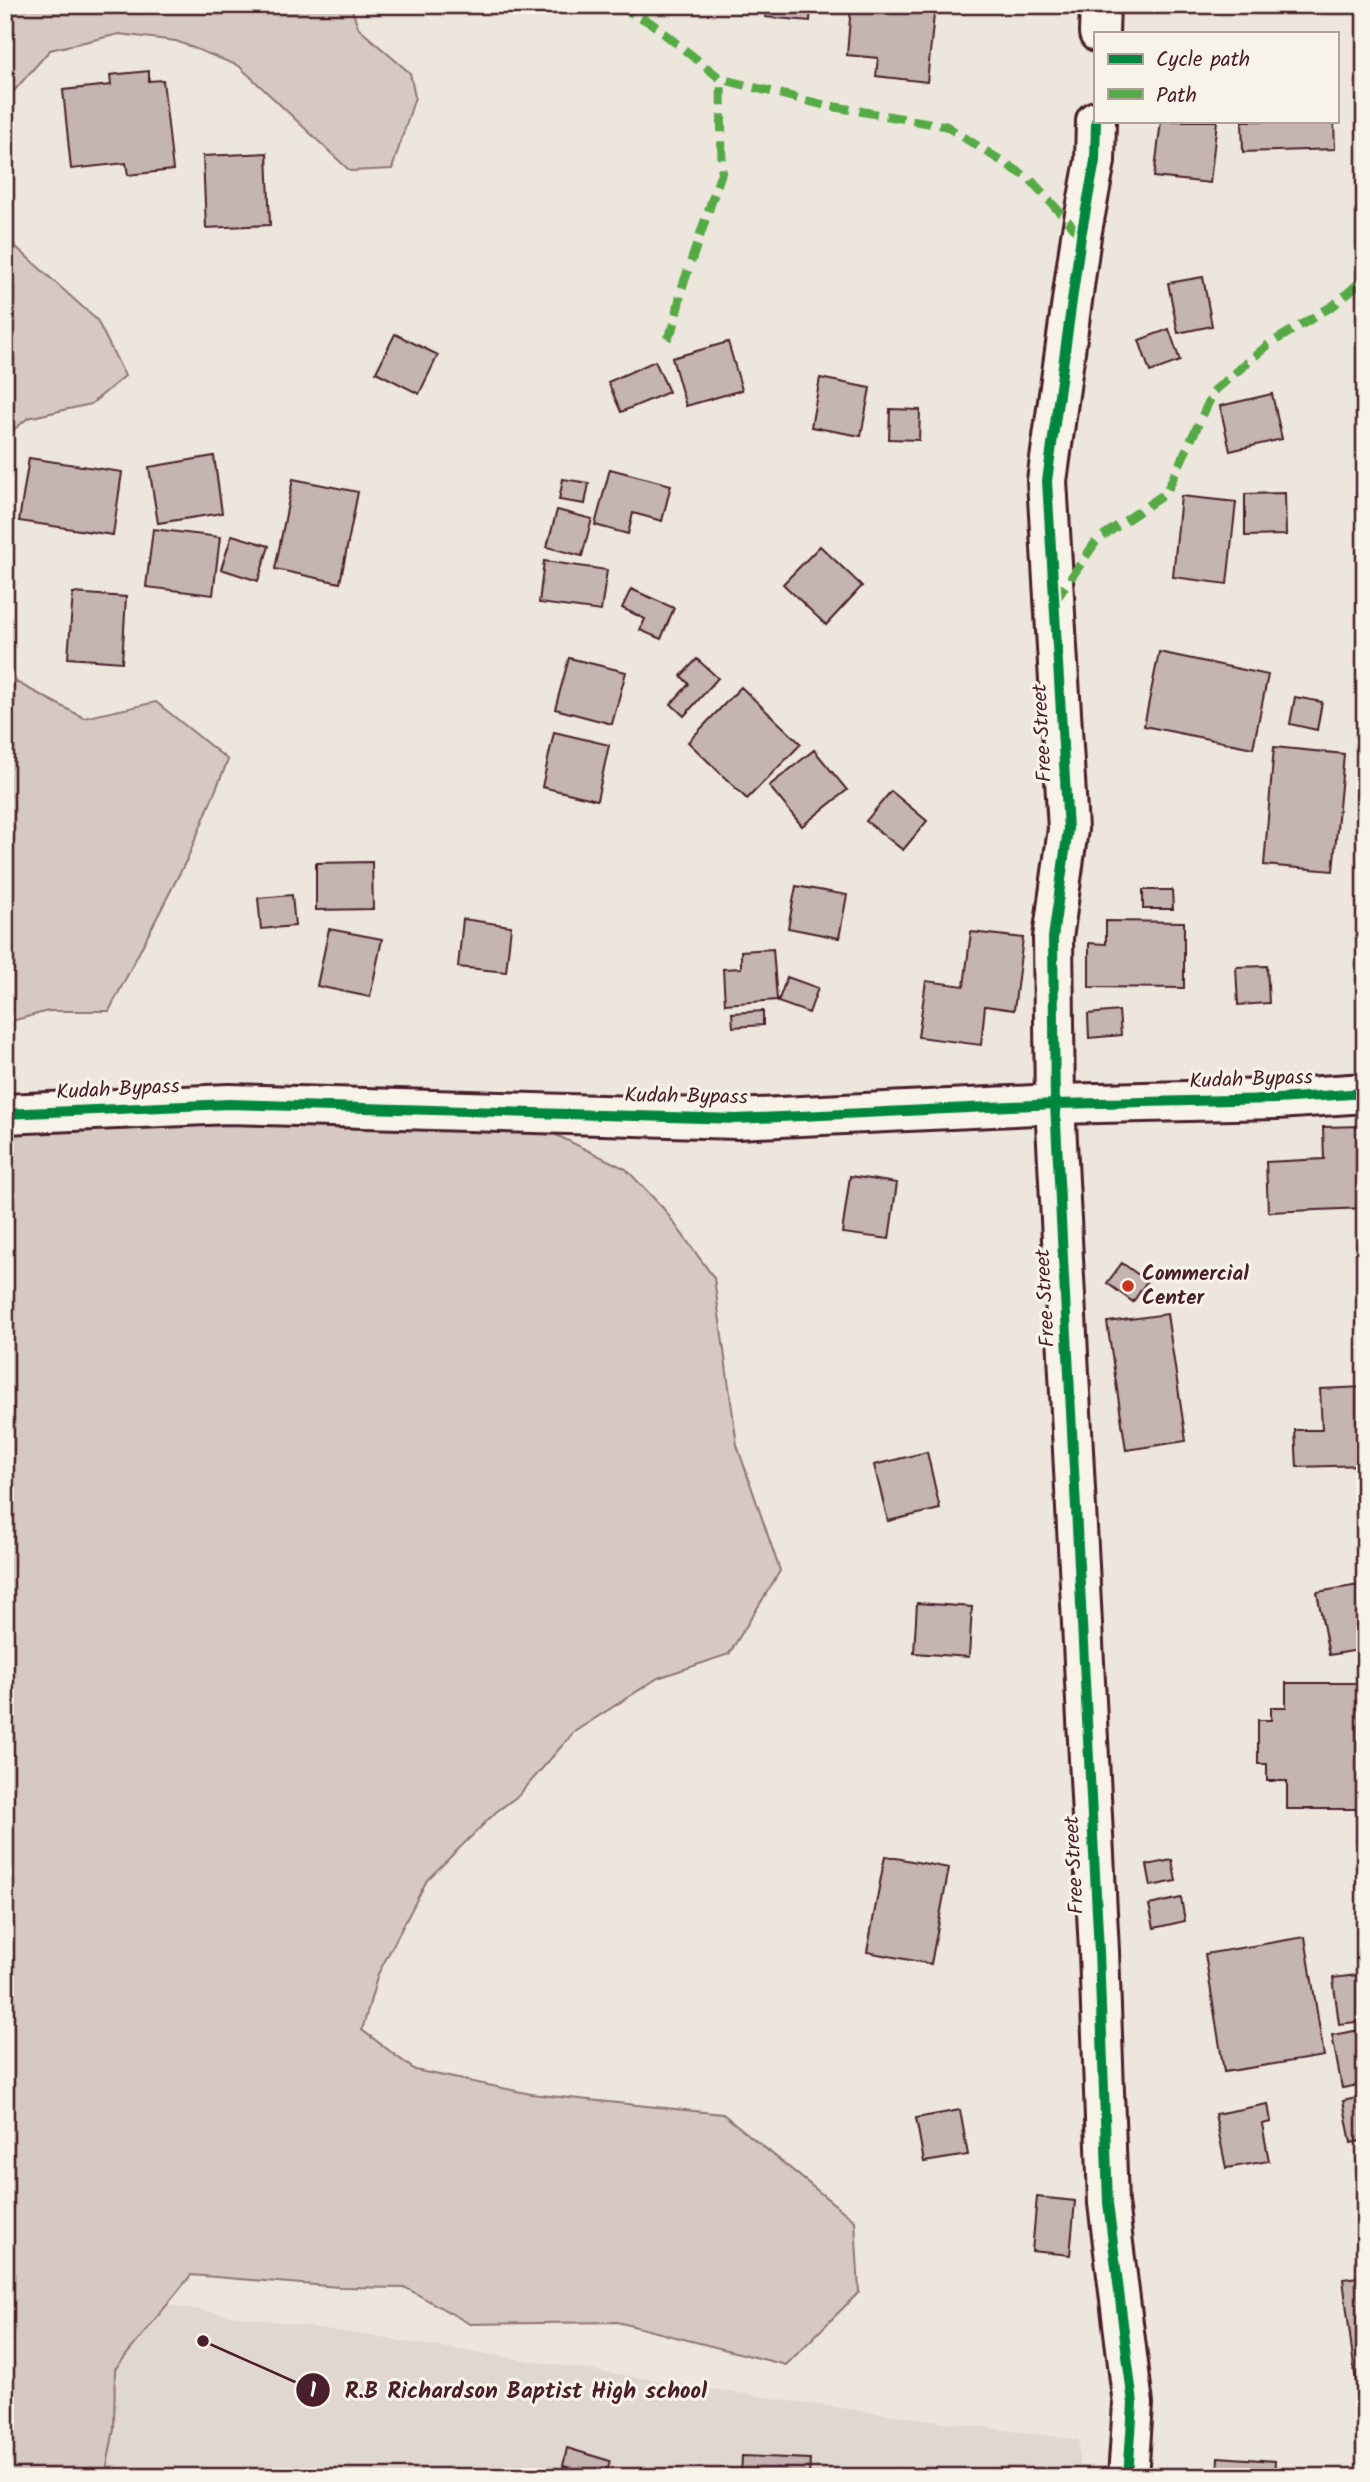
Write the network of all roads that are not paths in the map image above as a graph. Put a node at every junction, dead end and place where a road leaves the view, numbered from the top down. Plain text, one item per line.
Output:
1 (1100, 5) edge
2 (1099, 32) edge
3 (1097, 122) edge
4 (1365, 1093) edge
5 (1055, 1104) junction
6 (5, 1114) edge
7 (1128, 2477) edge

1 - 2 street
3 - 5 street, Free Street
4 - 5 street, Kudah Bypass
5 - 6 street, Kudah Bypass
5 - 7 street, Free Street

